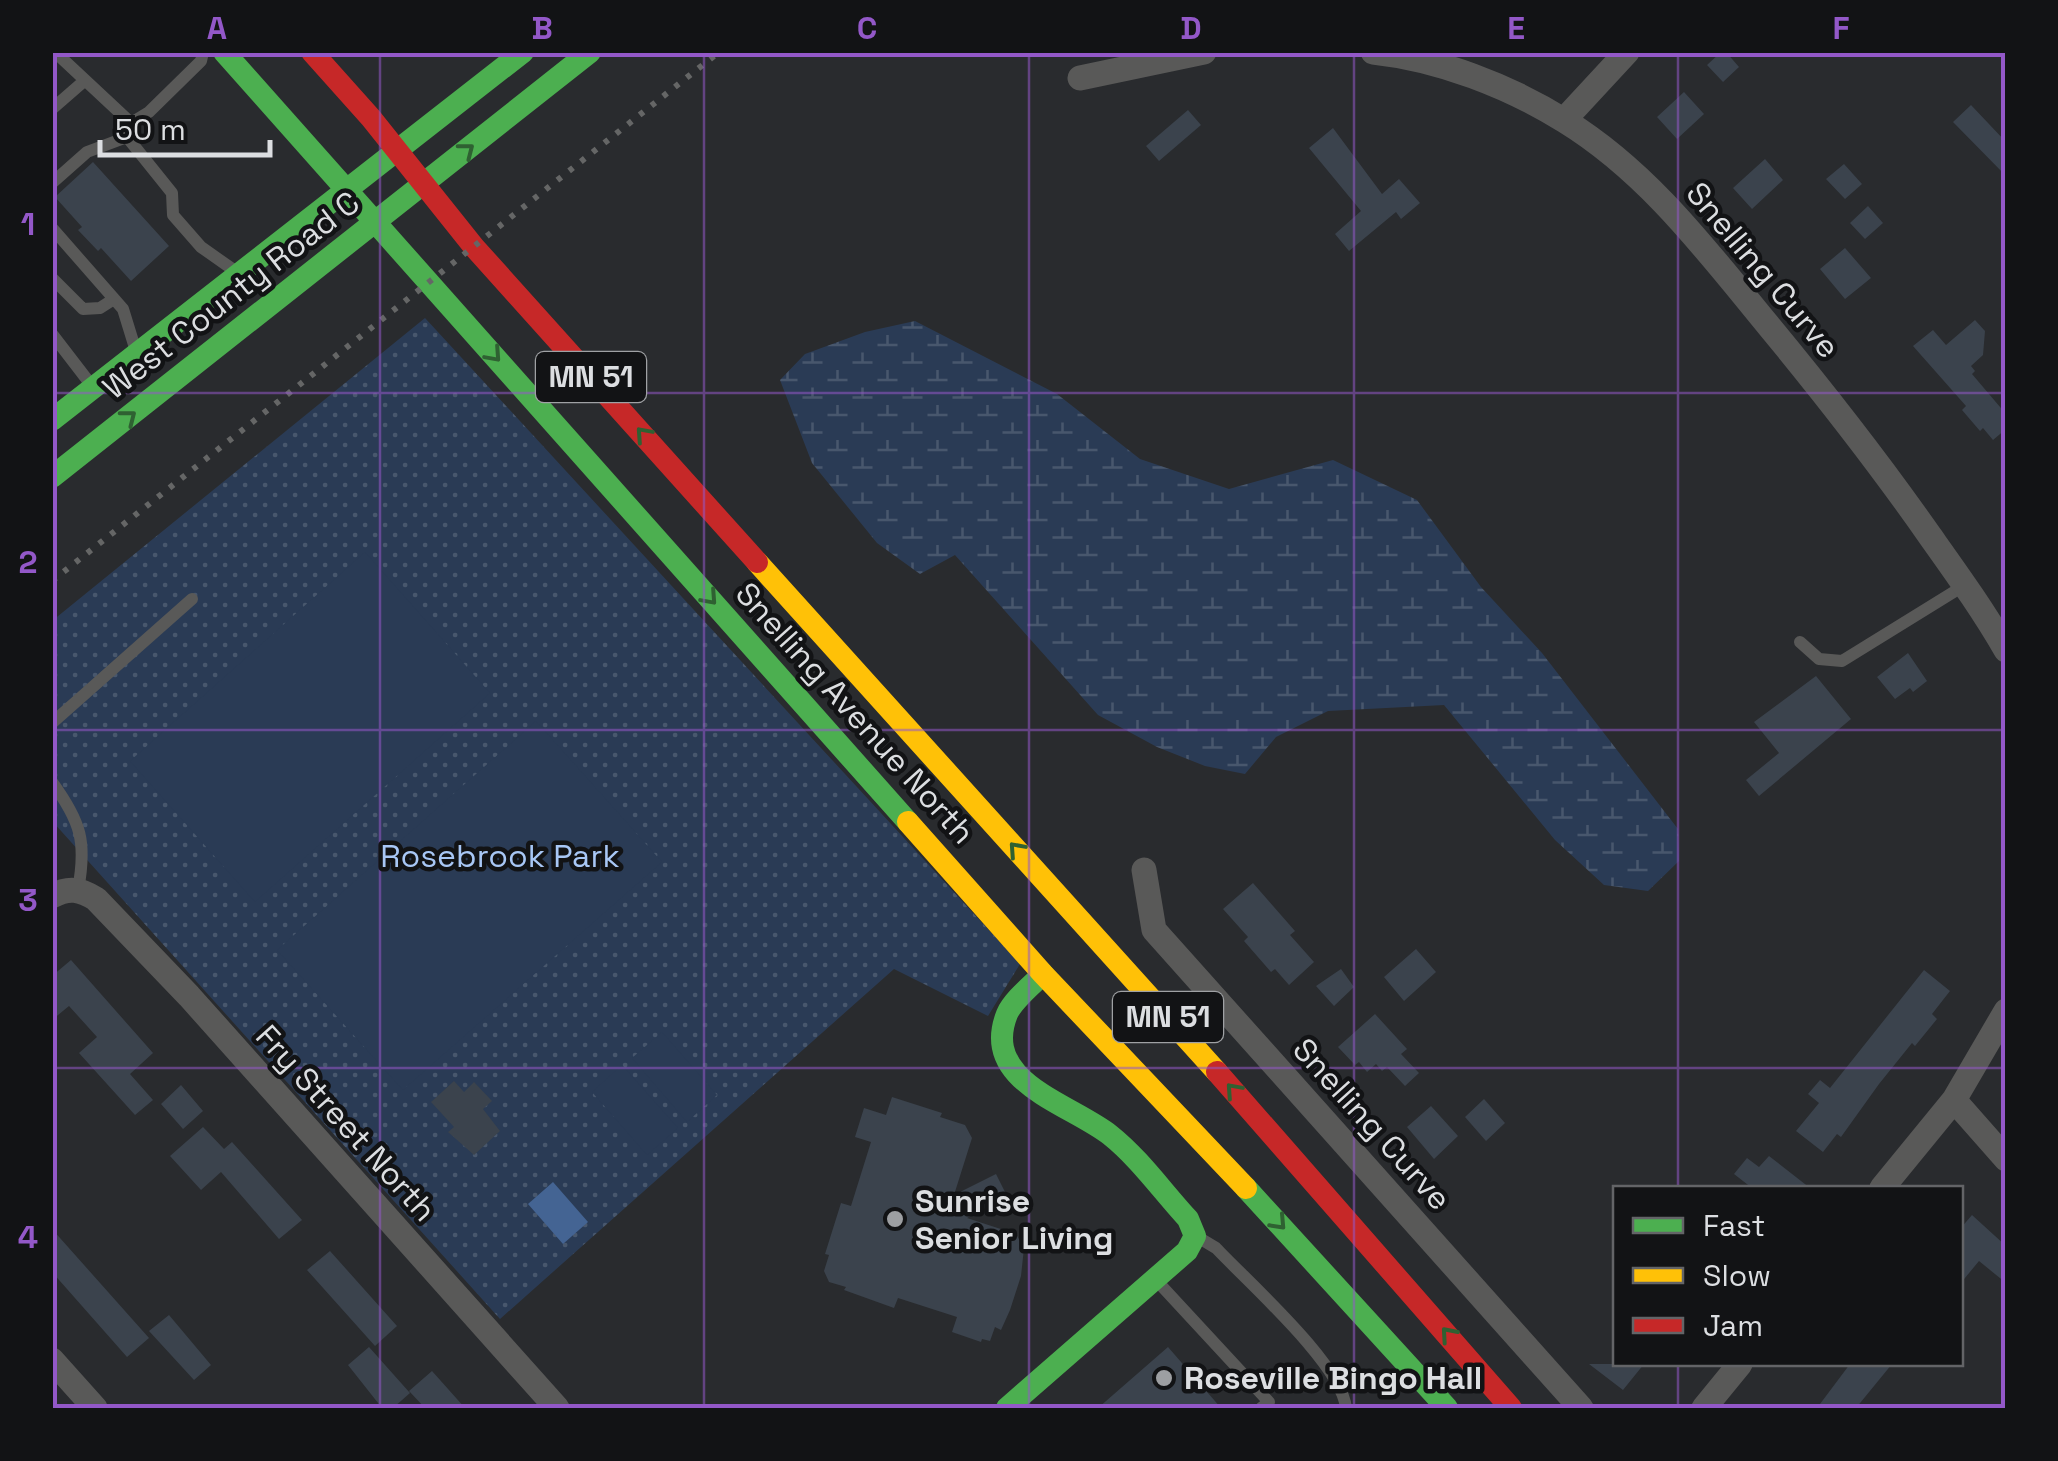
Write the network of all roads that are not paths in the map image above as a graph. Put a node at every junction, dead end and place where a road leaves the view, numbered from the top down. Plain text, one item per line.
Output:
1 (55, 52) edge
2 (203, 52) edge
3 (224, 52) edge
4 (312, 52) edge
5 (523, 52) edge
6 (590, 52) edge
7 (1204, 52) edge
8 (1373, 52) edge
9 (1627, 52) edge
10 (1080, 78) dead end
11 (83, 82) junction
12 (52, 109) edge
13 (1564, 120) junction
14 (129, 130) junction
15 (398, 150) junction
16 (52, 183) edge
17 (424, 184) junction
18 (347, 191) junction
19 (377, 224) junction
20 (52, 228) edge
21 (240, 275) junction
22 (52, 278) edge
23 (114, 299) junction
24 (54, 340) edge
25 (136, 355) junction
26 (94, 388) junction
27 (52, 420) edge
28 (52, 476) edge
29 (1964, 585) junction
30 (192, 600) dead end
31 (1800, 642) dead end
32 (2006, 650) edge
33 (52, 723) edge
34 (52, 782) edge
35 (1144, 870) dead end
36 (65, 893) edge
37 (1044, 974) junction
38 (2006, 1011) edge
39 (1954, 1100) junction
40 (2006, 1159) edge
41 (1884, 1186) edge
42 (1195, 1236) junction
43 (1155, 1279) junction
44 (52, 1360) edge
45 (1738, 1366) edge
46 (96, 1408) edge
47 (557, 1408) edge
48 (1008, 1408) edge
49 (1261, 1408) edge
50 (1346, 1408) edge
51 (1447, 1408) edge
52 (1511, 1408) edge
53 (1581, 1408) edge
54 (1704, 1408) edge

1 - 11 lane
2 - 14 lane
3 - 18 main road, Snelling Avenue North / MN 51
4 - 15 main road, Snelling Avenue North / MN 51
5 - 15 main road, West County Road C
17 -> 6 main road, West County Road C
7 - 10 street
8 - 13 street, Snelling Curve
9 - 13 street
11 - 12 lane
11 - 14 lane
13 - 29 street, Snelling Curve
14 - 16 lane
14 - 21 lane
15 - 17 main road, Snelling Avenue North / MN 51
15 - 18 main road, West County Road C
17 - 19 main road, West County Road C
52 -> 17 main road, Snelling Avenue North / MN 51
18 - 19 main road, Snelling Avenue North / MN 51
18 - 21 main road, West County Road C
28 -> 19 main road, West County Road C
19 -> 37 main road, Snelling Avenue North / MN 51
20 - 23 lane
21 - 25 main road, West County Road C
22 - 23 lane
23 - 25 lane
24 - 26 lane
25 - 26 main road, West County Road C
26 - 27 main road, West County Road C
29 - 31 lane
29 - 32 street, Snelling Curve
30 - 33 lane
34 - 36 lane
35 - 53 street, Snelling Curve
36 - 47 street, Fry Street North
37 - 42 main road
37 -> 51 main road, Snelling Avenue North / MN 51
38 - 39 street
39 - 40 street
39 - 41 street
42 - 43 main road
42 - 50 lane
43 - 48 main road
43 - 49 lane
44 - 46 street
45 - 54 street

